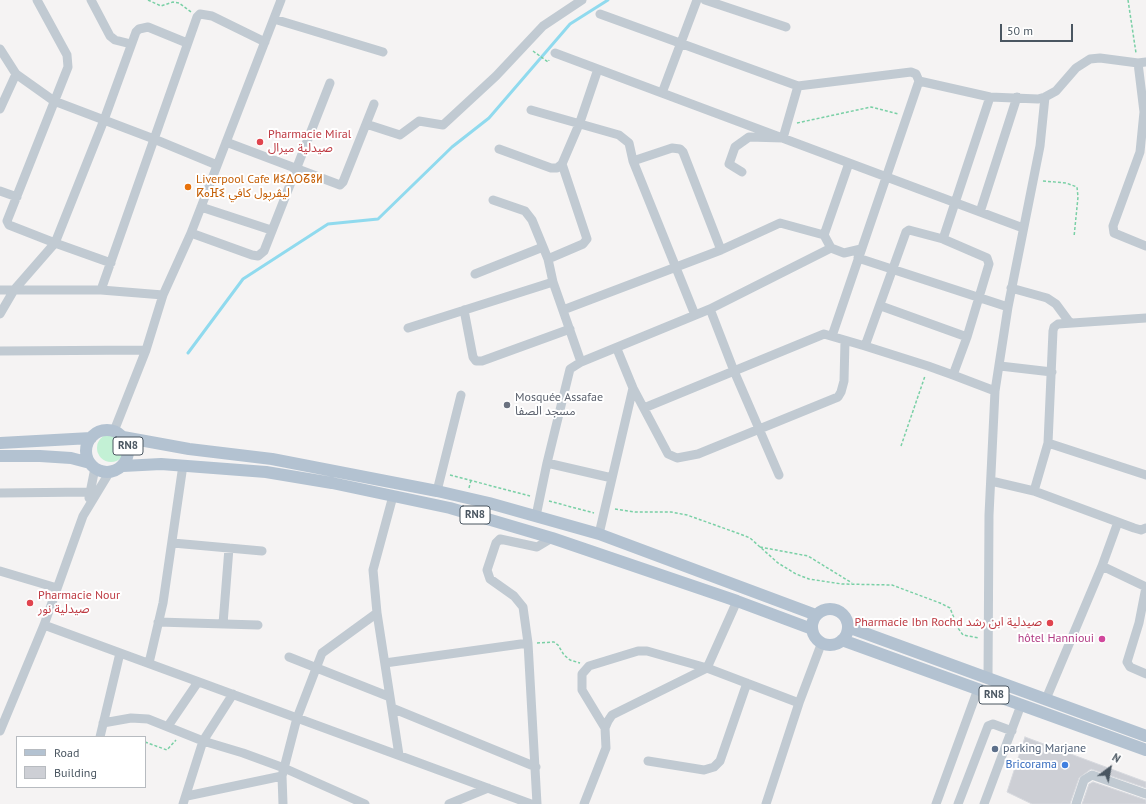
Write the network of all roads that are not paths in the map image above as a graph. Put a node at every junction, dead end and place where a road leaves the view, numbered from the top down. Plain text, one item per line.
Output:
1 (37, 0) edge
2 (91, 0) edge
3 (281, 0) edge
4 (582, 0) edge
5 (697, 0) edge
6 (705, 0) edge
7 (600, 14) dead end
8 (274, 19) junction
9 (786, 27) dead end
10 (265, 42) junction
11 (681, 42) junction
12 (187, 43) junction
13 (131, 44) junction
14 (0, 50) edge
15 (383, 52) dead end
16 (555, 53) road end
17 (1142, 63) edge
18 (598, 69) junction
19 (16, 74) junction
20 (919, 81) junction
21 (330, 83) dead end
22 (798, 86) junction
23 (662, 93) junction
24 (990, 97) junction
25 (1017, 97) junction
26 (1046, 97) junction
27 (54, 102) junction
28 (374, 104) dead end
29 (0, 109) edge
30 (531, 110) dead end
31 (104, 120) junction
32 (580, 122) junction
33 (366, 124) junction
34 (154, 138) junction
35 (783, 138) junction
36 (226, 142) junction
37 (499, 149) dead end
38 (633, 161) junction
39 (849, 163) junction
40 (562, 164) junction
41 (217, 165) junction
42 (295, 169) junction
43 (742, 172) dead end
44 (886, 177) junction
45 (0, 191) edge
46 (17, 197) junction
47 (493, 200) dead end
48 (955, 203) junction
49 (201, 207) junction
50 (980, 212) junction
51 (1023, 228) junction
52 (271, 230) junction
53 (191, 233) junction
54 (824, 235) junction
55 (942, 239) junction
56 (55, 243) junction
57 (1146, 246) edge
58 (543, 247) junction
59 (830, 248) junction
60 (721, 250) junction
61 (860, 253) junction
62 (548, 259) junction
63 (111, 263) junction
64 (676, 268) junction
65 (893, 269) junction
66 (475, 274) dead end
67 (553, 282) junction
68 (1012, 288) junction
69 (0, 290) edge
70 (14, 290) junction
71 (101, 290) junction
72 (163, 295) junction
73 (979, 298) junction
74 (881, 306) junction
75 (1008, 307) junction
76 (710, 309) junction
77 (464, 310) junction
78 (564, 310) junction
79 (0, 314) edge
80 (695, 315) junction
81 (1146, 318) edge
82 (1070, 323) junction
83 (408, 328) dead end
84 (570, 329) junction
85 (832, 336) junction
86 (967, 337) junction
87 (845, 340) junction
88 (865, 346) junction
89 (617, 349) junction
90 (146, 350) junction
91 (0, 351) edge
92 (581, 362) junction
93 (1000, 366) junction
94 (734, 371) junction
95 (1052, 372) junction
96 (952, 375) junction
97 (633, 388) junction
98 (996, 391) junction
99 (460, 394) dead end
100 (644, 408) junction
101 (760, 429) junction
102 (118, 434) junction
103 (91, 438) junction
104 (0, 443) edge
105 (1048, 443) junction
106 (0, 456) edge
107 (546, 463) junction
108 (183, 465) junction
109 (92, 466) junction
110 (123, 466) junction
111 (109, 473) junction
112 (779, 475) dead end
113 (1146, 475) edge
114 (612, 478) junction
115 (991, 481) junction
116 (437, 491) junction
117 (1034, 491) junction
118 (0, 492) edge
119 (90, 492) junction
120 (393, 496) junction
121 (86, 509) junction
122 (536, 516) junction
123 (1118, 522) junction
124 (1146, 528) edge
125 (599, 534) junction
126 (552, 538) junction
127 (173, 543) junction
128 (229, 548) junction
129 (262, 551) dead end
130 (1102, 566) junction
131 (0, 571) edge
132 (1146, 587) edge
133 (57, 588) junction
134 (737, 601) junction
135 (1144, 610) edge
136 (377, 613) junction
137 (816, 615) junction
138 (158, 622) junction
139 (44, 624) junction
140 (223, 624) junction
141 (258, 625) dead end
142 (848, 627) junction
143 (812, 629) junction
144 (842, 640) junction
145 (822, 642) junction
146 (528, 643) junction
147 (120, 652) junction
148 (289, 657) dead end
149 (149, 663) junction
150 (385, 664) junction
151 (315, 668) junction
152 (707, 668) junction
153 (1146, 674) edge
154 (988, 678) junction
155 (198, 682) junction
156 (747, 683) junction
157 (978, 690) junction
158 (233, 694) junction
159 (390, 696) junction
160 (1046, 699) junction
161 (799, 703) junction
162 (1021, 705) junction
163 (392, 708) junction
164 (297, 718) junction
165 (103, 723) junction
166 (168, 726) junction
167 (605, 728) junction
168 (0, 731) edge
169 (1012, 731) junction
170 (100, 736) edge
171 (1146, 736) edge
172 (203, 741) junction
173 (1146, 750) edge
174 (399, 755) junction
175 (648, 761) dead end
176 (536, 767) junction
177 (283, 772) junction
178 (488, 788) junction
179 (1146, 794) edge
180 (185, 800) edge
181 (283, 804) edge
182 (365, 804) edge
183 (450, 804) edge
184 (532, 804) edge
185 (537, 804) edge
186 (584, 804) edge
187 (766, 804) edge
188 (938, 804) edge
189 (958, 804) edge
190 (984, 804) edge
191 (1076, 804) edge

1 - 27 street
2 - 13 street
3 - 8 street
4 - 33 street
5 - 11 street
6 - 9 street
7 - 11 street
8 - 10 street
8 - 15 street
10 - 12 street
10 - 36 street
11 - 22 street
11 - 23 street
12 - 13 street
12 - 34 street
13 - 31 street
14 - 19 street
16 - 18 street
17 - 26 street
17 - 57 street
18 - 23 street
18 - 32 street
19 - 27 street
19 - 29 street
20 - 22 street
20 - 24 street
20 - 44 street
21 - 42 street
22 - 35 street
23 - 35 street
24 - 25 street
24 - 48 street
25 - 26 street
25 - 50 street
26 - 51 street
27 - 31 street
27 - 46 street
28 - 33 street
30 - 32 street
31 - 34 street
31 - 56 street
32 - 38 street
32 - 40 street
33 - 42 street
34 - 41 street
34 - 63 street
35 - 39 street
35 - 43 street
36 - 41 street
36 - 42 street
37 - 40 street
38 - 60 street
38 - 64 street
39 - 44 street
39 - 54 street
40 - 62 street
41 - 49 street
42 - 52 street
44 - 48 street
44 - 61 street
45 - 46 street
46 - 56 street
47 - 58 street
48 - 50 street
48 - 55 street
49 - 52 street
49 - 53 street
50 - 51 street
51 - 68 street
52 - 53 street
53 - 72 street
54 - 59 street
54 - 60 street
55 - 65 street
55 - 73 street
56 - 63 street
56 - 70 street
58 - 62 street
58 - 66 street
59 - 61 street
59 - 76 street
60 - 64 street
61 - 65 street
61 - 85 street
62 - 67 street
63 - 71 street
64 - 78 street
64 - 80 street
65 - 73 street
65 - 74 street
67 - 77 street
67 - 78 street
68 - 75 street
68 - 82 street
69 - 70 street
70 - 71 street
70 - 79 street
71 - 72 street
72 - 90 street
73 - 75 street
73 - 86 street
74 - 86 street
74 - 88 street
75 - 93 street
76 - 80 street
76 - 94 street
77 - 83 street
77 - 84 street
78 - 84 street
80 - 89 street
81 - 82 street
82 - 95 street
84 - 92 street
85 - 87 street
85 - 94 street
86 - 96 street
87 - 88 street
87 - 101 street
88 - 96 street
89 - 92 street
89 - 97 street
90 - 91 street
90 - 102 street
92 - 107 street
93 - 95 street
93 - 98 street
94 - 100 street
94 - 101 street
95 - 105 street
96 - 98 street
97 - 100 street
97 - 114 street
98 - 115 street
99 - 116 street
100 - 101 street
101 - 112 street
102 - 103 main road, RN8
102 - 110 main road, RN8
102 - 116 main road, RN8
103 - 104 main road, RN8
103 - 109 main road
105 - 113 street
105 - 117 street
106 - 109 main road
107 - 114 street
107 - 122 street
108 - 110 main road, RN8
108 - 120 main road, RN8
108 - 127 street
109 - 111 main road
109 - 119 street
110 - 111 main road, RN8
111 - 121 street
114 - 125 street
115 - 117 street
115 - 154 street
116 - 122 main road, RN8
117 - 123 street
118 - 119 street
119 - 121 street
120 - 126 main road, RN8
120 - 136 street
121 - 133 street
122 - 125 main road, RN8
123 - 124 street
123 - 130 street
125 - 137 main road, RN8
126 - 134 main road, RN8
126 - 146 street
127 - 128 street
127 - 138 street
128 - 129 street
128 - 140 street
130 - 132 street
130 - 160 street
131 - 133 street
132 - 135 street
133 - 139 street
134 - 143 main road, RN8
134 - 152 street
135 - 153 street
136 - 150 street
136 - 151 street
137 - 142 main road
137 - 143 main road
138 - 140 street
138 - 149 street
139 - 147 street
139 - 168 street
140 - 141 street
142 - 144 main road
142 - 154 main road, RN8
143 - 145 main road
144 - 145 main road, RN8
144 - 157 main road, RN8
145 - 161 street
146 - 150 street
146 - 176 street
147 - 149 street
147 - 165 street
148 - 151 street
149 - 155 street
150 - 159 street
151 - 159 street
151 - 164 street
152 - 156 street
152 - 167 street
152 - 167 street
154 - 160 main road, RN8
155 - 158 street
155 - 166 street
156 - 161 street
156 - 175 street
157 - 162 main road, RN8
157 - 188 street
158 - 164 street
158 - 172 street
159 - 163 street
160 - 171 main road, RN8
161 - 187 street
162 - 169 street
162 - 173 main road, RN8
163 - 174 street
163 - 176 street
164 - 174 street
164 - 177 street
165 - 166 street
165 - 170 street
166 - 172 street
167 - 186 street
169 - 189 street
169 - 190 street
172 - 177 street
172 - 180 street
174 - 178 street
176 - 185 street
177 - 180 street
177 - 181 street
177 - 182 street
178 - 183 street
178 - 184 street
179 - 191 street

